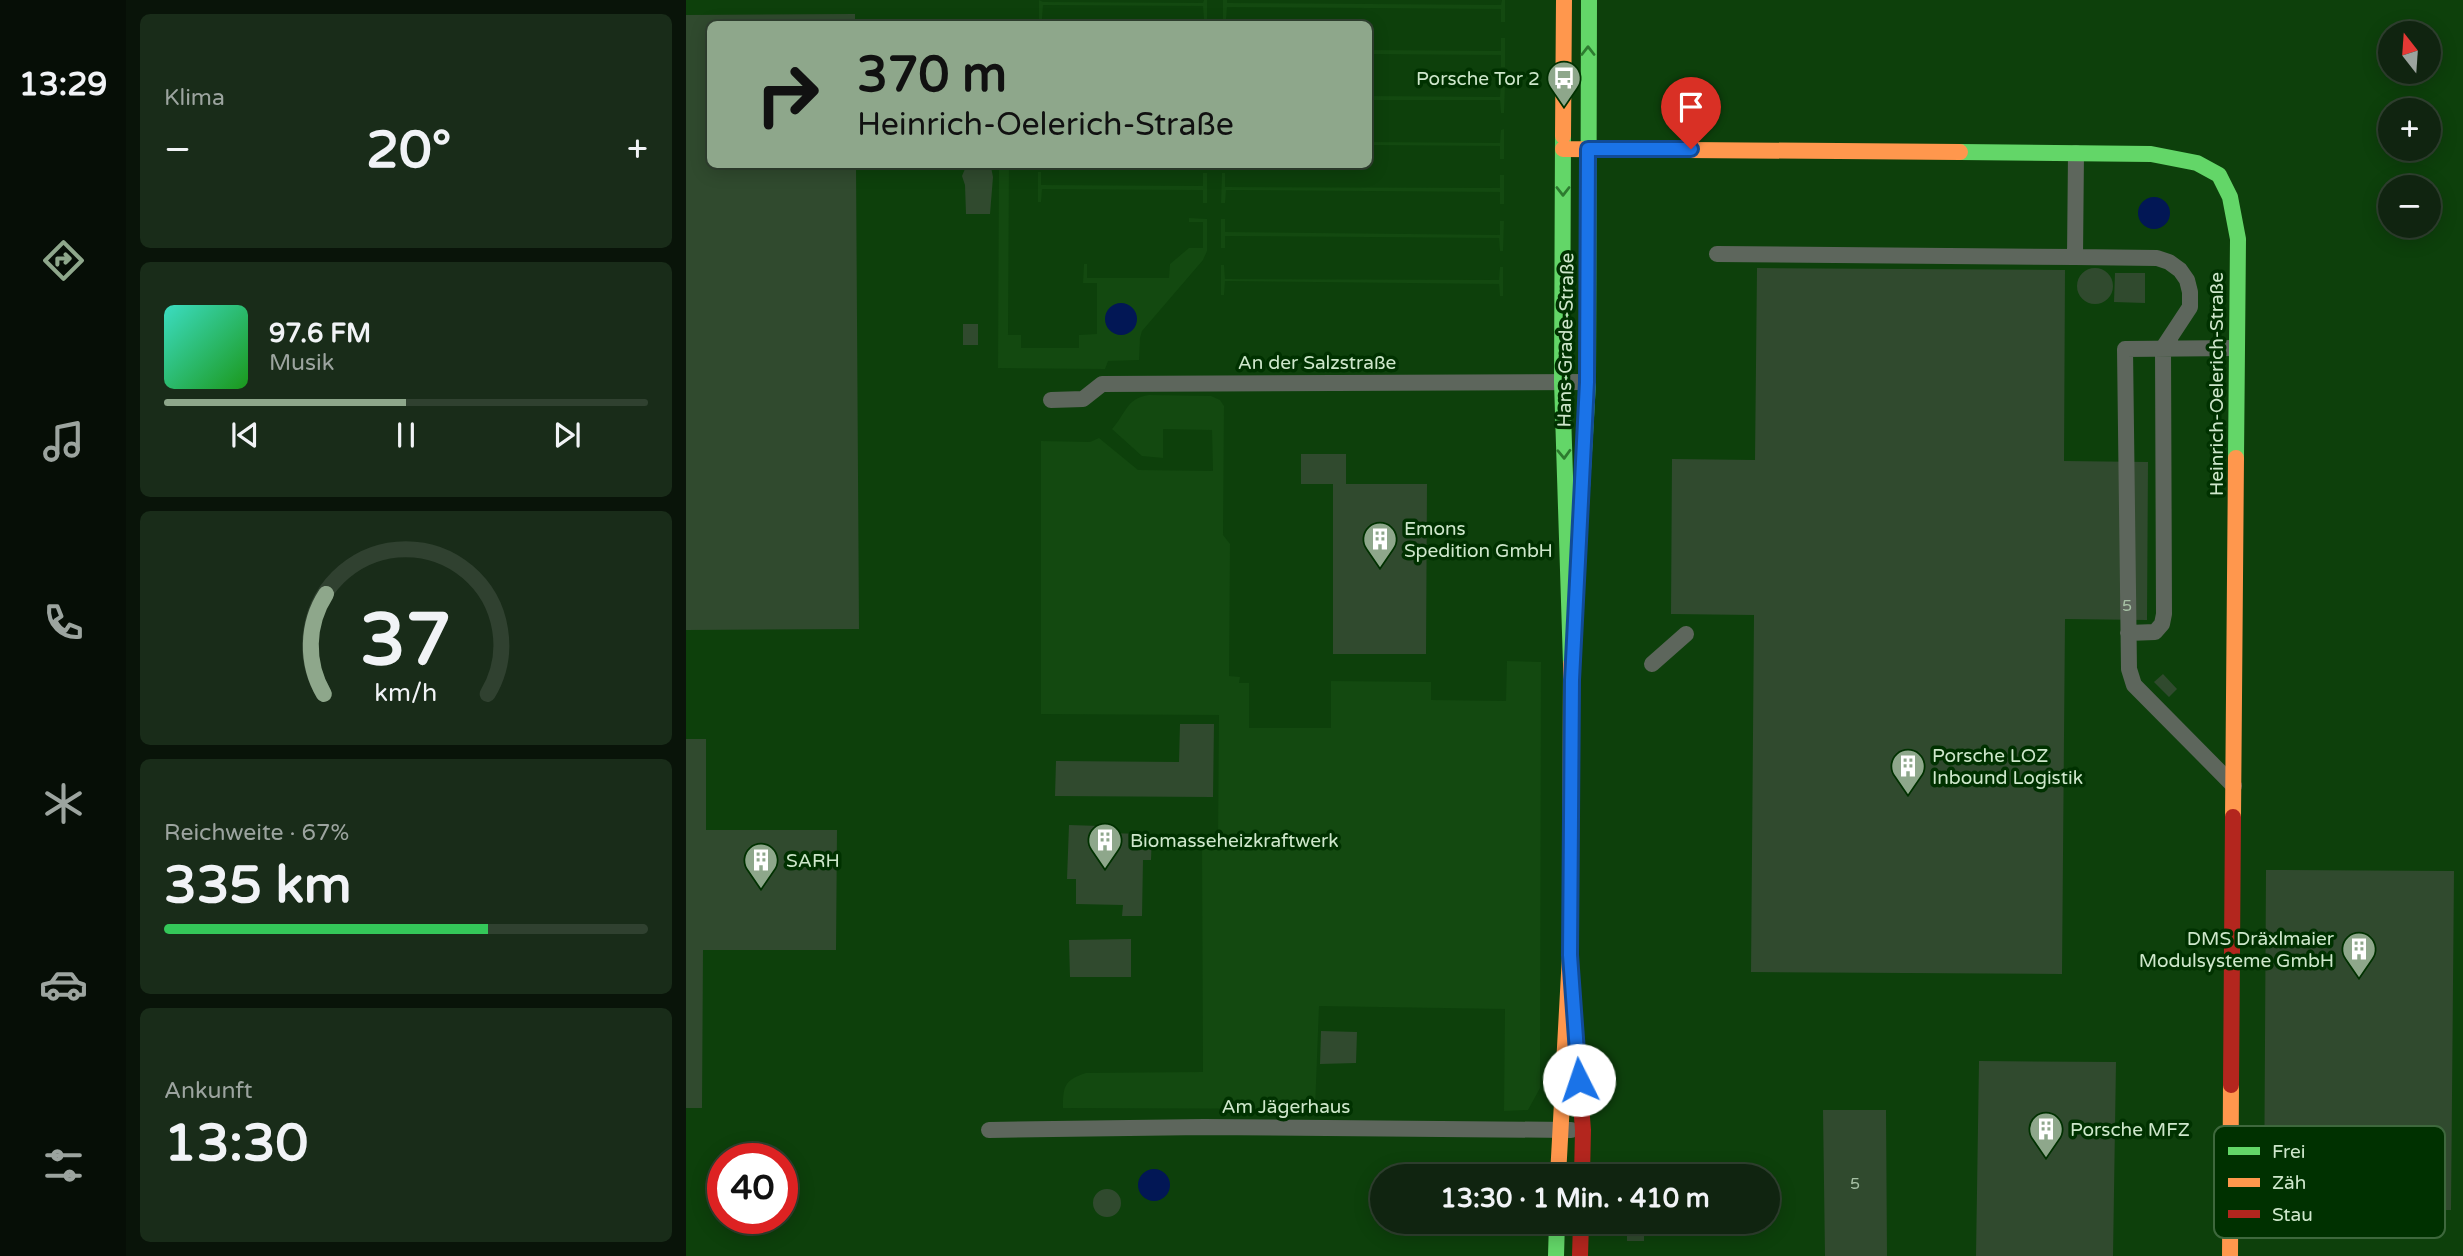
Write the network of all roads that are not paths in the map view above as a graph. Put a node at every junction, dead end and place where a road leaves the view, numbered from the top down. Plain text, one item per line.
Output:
1 (1564, 0) edge
2 (1589, 0) edge
3 (1563, 149) junction
4 (1588, 149) junction
5 (2076, 153) junction
6 (1717, 254) dead end
7 (2075, 257) junction
8 (2163, 348) junction
9 (2237, 348) junction
10 (1562, 382) junction
11 (1587, 382) junction
12 (1051, 400) dead end
13 (2128, 633) junction
14 (1686, 634) dead end
15 (1652, 664) dead end
16 (1572, 680) junction
17 (2234, 786) junction
18 (1570, 955) junction
19 (2231, 1126) edge
20 (1559, 1129) junction
21 (989, 1130) dead end
22 (1583, 1130) junction
23 (1558, 1164) edge
24 (1582, 1164) edge
25 (1557, 1234) edge
26 (1581, 1234) edge
27 (2230, 1238) edge
28 (1556, 1256) edge
29 (1580, 1256) edge
30 (2230, 1256) edge

1 - 3 street, Hans-Grade-Straße
4 -> 2 street, Hans-Grade-Straße
3 - 4 street, Heinrich-Oelerich-Straße
3 -> 10 street, Hans-Grade-Straße
4 - 5 street, Heinrich-Oelerich-Straße
4 - 11 street, Hans-Grade-Straße
5 - 7 street
5 - 9 street, Heinrich-Oelerich-Straße
6 - 7 street
7 - 8 street
8 - 9 street
8 - 13 street
8 - 13 street
9 - 17 street, Heinrich-Oelerich-Straße
10 - 11 street, An der Salzstraße
10 - 12 street, An der Salzstraße
10 -> 16 street, Hans-Grade-Straße
11 - 16 street, Hans-Grade-Straße
13 - 17 street
14 - 15 street
16 - 18 street, Hans-Grade-Straße
17 - 19 street, Heinrich-Oelerich-Straße
18 - 20 street, Hans-Grade-Straße
18 - 22 street, Hans-Grade-Straße
20 - 21 street, Am Jägerhaus
20 - 22 street, Am Jägerhaus
20 - 23 street, Hans-Grade-Straße
22 - 24 street, Hans-Grade-Straße
25 - 28 street
26 - 29 street
27 - 30 street, Heinrich-Oelerich-Straße

